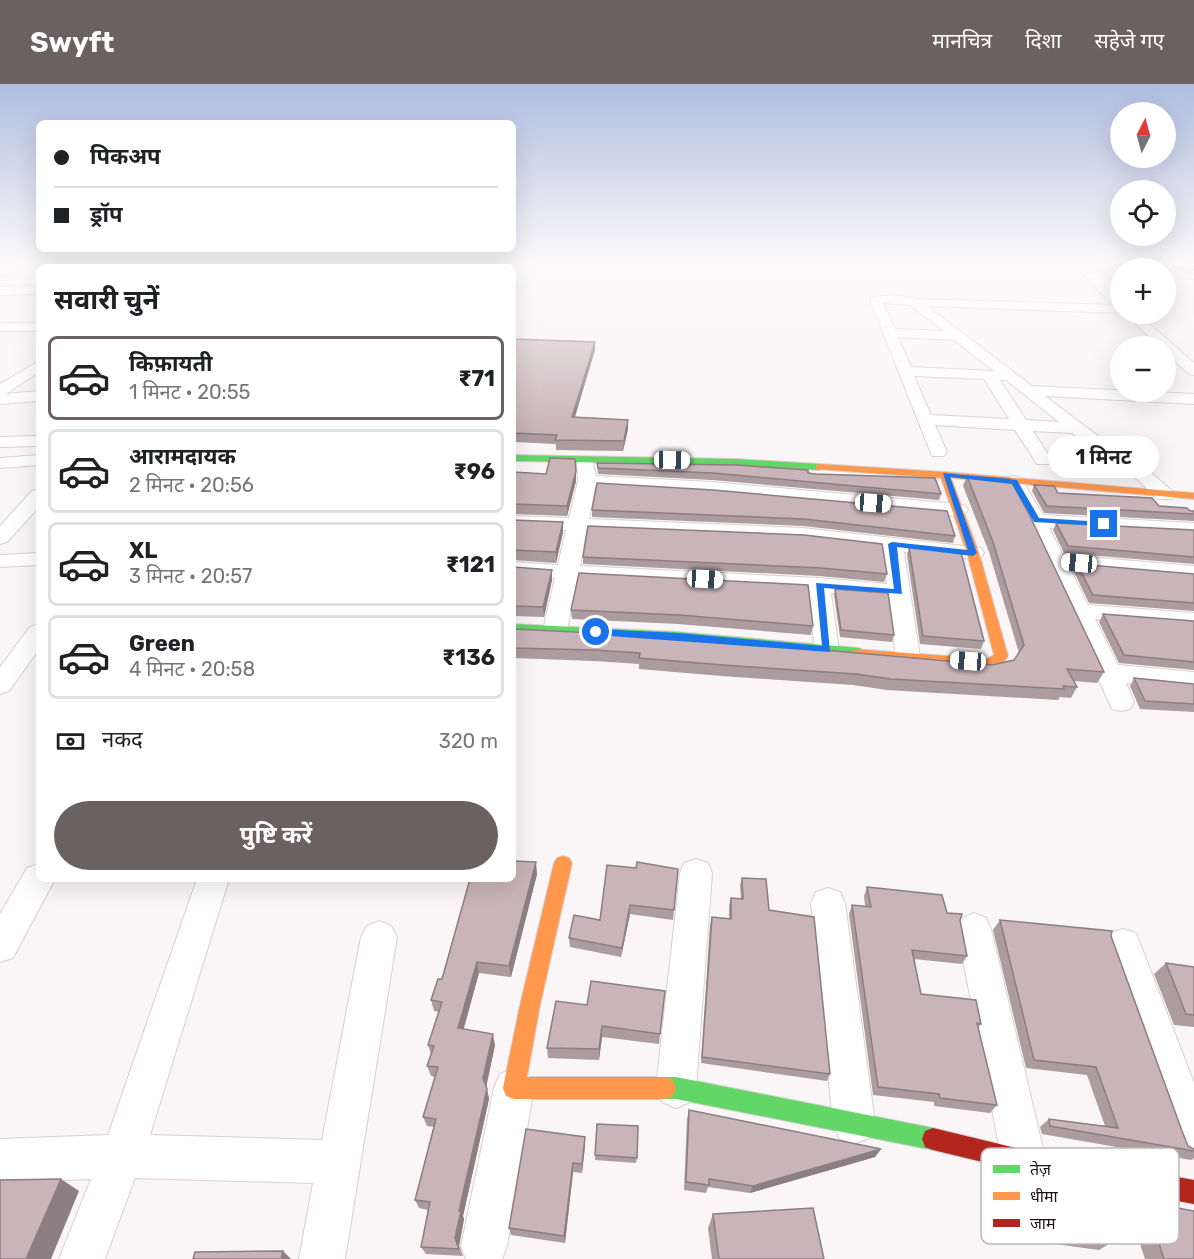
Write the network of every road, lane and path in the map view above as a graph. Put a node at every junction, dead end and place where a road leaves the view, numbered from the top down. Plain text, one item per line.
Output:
1 (884, 320) edge
2 (939, 320) edge
3 (945, 320) edge
4 (1141, 324) edge
5 (1155, 324) edge
6 (36, 327) edge
7 (2, 328) edge
8 (889, 333) junction
9 (962, 336) junction
10 (36, 355) edge
11 (1194, 357) edge
12 (36, 367) edge
13 (906, 371) junction
14 (1194, 371) edge
15 (989, 375) junction
16 (0, 378) edge
17 (1032, 388) junction
18 (0, 390) edge
19 (36, 396) edge
20 (0, 399) edge
21 (1194, 399) edge
22 (1194, 405) edge
23 (926, 420) junction
24 (1021, 425) junction
25 (1077, 428) junction
26 (1107, 436) dead end
27 (36, 441) edge
28 (0, 442) edge
29 (938, 452) dead end
30 (516, 458) edge
31 (586, 458) junction
32 (36, 460) edge
33 (1043, 460) dead end
34 (0, 463) edge
35 (945, 475) junction
36 (587, 481) junction
37 (1014, 482) junction
38 (1165, 495) junction
39 (1194, 496) edge
40 (36, 498) edge
41 (958, 510) junction
42 (1036, 521) junction
43 (516, 522) edge
44 (577, 525) junction
45 (1194, 529) edge
46 (0, 538) edge
47 (892, 544) junction
48 (973, 553) junction
49 (36, 559) edge
50 (0, 561) edge
51 (1056, 561) junction
52 (516, 569) edge
53 (568, 572) junction
54 (1194, 573) edge
55 (819, 585) junction
56 (899, 592) junction
57 (1079, 611) junction
58 (1194, 620) edge
59 (516, 628) edge
60 (555, 630) junction
61 (36, 636) edge
62 (827, 650) junction
63 (908, 657) junction
64 (1109, 673) junction
65 (1194, 681) edge
66 (0, 685) edge
67 (1121, 702) dead end
68 (563, 863) dead end
69 (696, 873) dead end
70 (37, 882) edge
71 (212, 882) edge
72 (828, 903) dead end
73 (974, 929) dead end
74 (379, 937) dead end
75 (1123, 945) dead end
76 (0, 946) edge
77 (514, 1088) junction
78 (676, 1088) junction
79 (854, 1123) junction
80 (1194, 1138) edge
81 (1021, 1148) edge
82 (981, 1149) edge
83 (122, 1156) junction
84 (0, 1161) edge
85 (340, 1162) junction
86 (1179, 1189) edge
87 (1194, 1192) edge
88 (484, 1246) dead end
89 (82, 1259) edge
90 (322, 1259) edge

1 - 8 street
2 - 9 street
3 - 9 street
4 - 14 street
5 - 11 street
6 - 7 street
8 - 9 street
8 - 13 street
9 - 17 street
10 - 16 street
12 - 18 street
13 - 15 street
13 - 23 street
15 - 17 street
15 - 24 street
17 - 21 street
17 - 22 street
17 - 25 street
17 - 26 street
19 - 20 street
23 - 24 street
23 - 29 street
24 - 25 street
24 - 33 street
25 - 38 street
27 - 28 street
30 - 31 street
31 - 35 street
31 - 36 street
32 - 34 street
35 - 37 street
35 - 41 street
36 - 41 street
36 - 44 street
37 - 38 street
37 - 42 street
38 - 39 street
40 - 46 street
41 - 48 street
42 - 45 street
42 - 51 street
43 - 44 street
44 - 47 street
44 - 53 street
47 - 48 street
47 - 56 street
48 - 63 street
49 - 50 street
51 - 54 street
51 - 57 street
52 - 53 street
53 - 55 street
53 - 60 street
55 - 56 street
55 - 62 street
56 - 63 street
57 - 58 street
57 - 64 street
59 - 60 street
60 - 62 street
61 - 66 street
62 - 63 street
64 - 65 street
64 - 67 street
68 - 77 street
69 - 78 street
70 - 76 street
71 - 83 street
72 - 79 street
73 - 81 street
74 - 85 street
75 - 80 street
77 - 78 street
77 - 88 street
78 - 79 street
79 - 82 street
83 - 84 street
83 - 85 street
83 - 89 street
85 - 90 street
86 - 87 street

